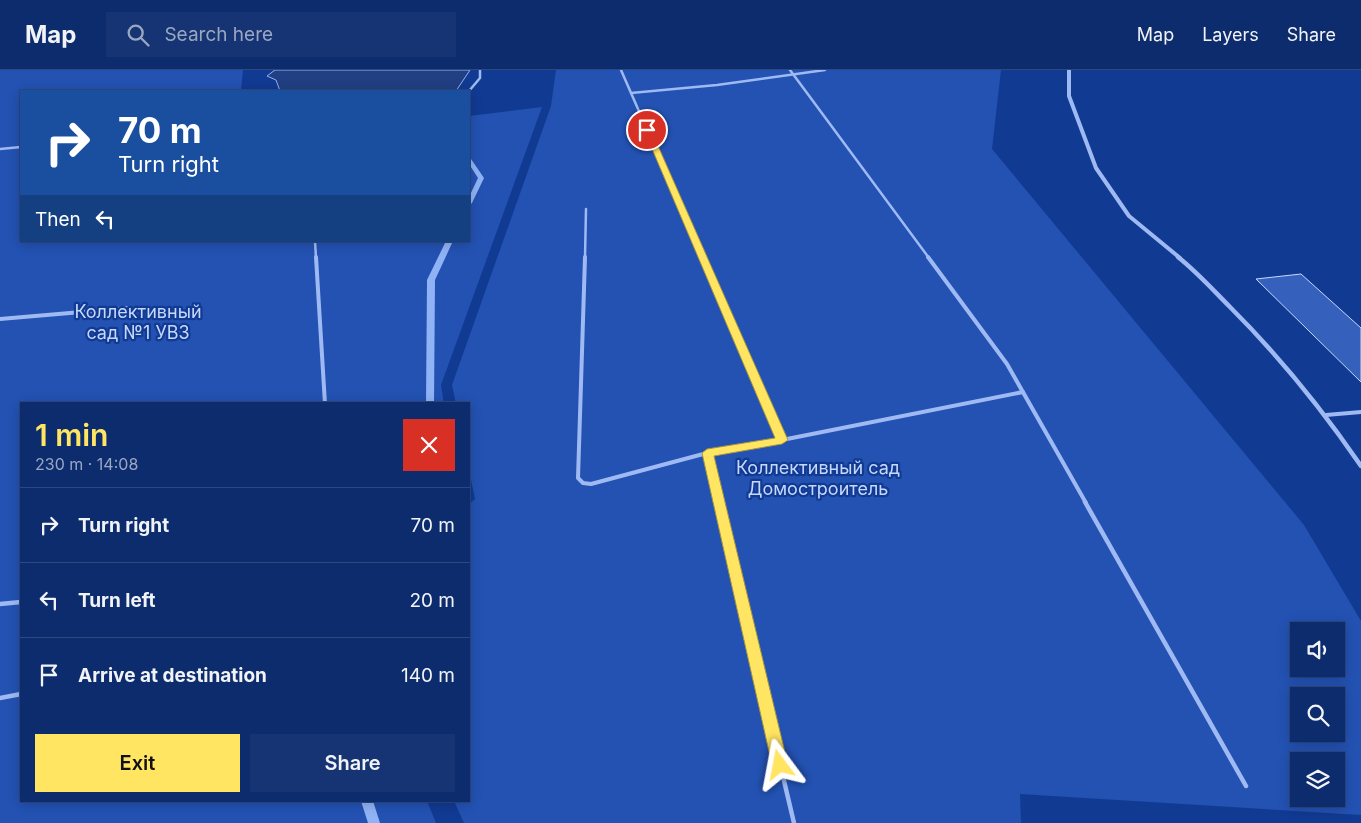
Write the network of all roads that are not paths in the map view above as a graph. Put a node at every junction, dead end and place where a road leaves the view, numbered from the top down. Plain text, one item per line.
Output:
1 (480, 70) edge
2 (621, 70) edge
3 (790, 70) edge
4 (825, 70) edge
5 (1069, 70) edge
6 (794, 75) junction
7 (470, 91) edge
8 (632, 93) junction
9 (20, 147) edge
10 (0, 149) edge
11 (586, 209) dead end
12 (315, 242) edge
13 (128, 308) dead end
14 (0, 319) edge
15 (1023, 392) junction
16 (325, 402) edge
17 (1361, 412) edge
18 (1326, 415) junction
19 (782, 440) junction
20 (707, 453) junction
21 (1361, 466) edge
22 (20, 602) edge
23 (0, 604) edge
24 (20, 694) edge
25 (0, 698) edge
26 (1246, 786) dead end
27 (794, 823) edge

1 - 7 lane
2 - 8 lane
3 - 6 lane
4 - 6 lane
5 - 18 street
6 - 8 lane
6 - 15 lane
8 - 19 lane
9 - 10 lane
11 - 20 lane
12 - 16 lane
13 - 14 lane
15 - 19 lane
15 - 26 lane
17 - 18 lane
18 - 21 street
19 - 20 lane
20 - 27 lane
22 - 23 lane
24 - 25 lane

